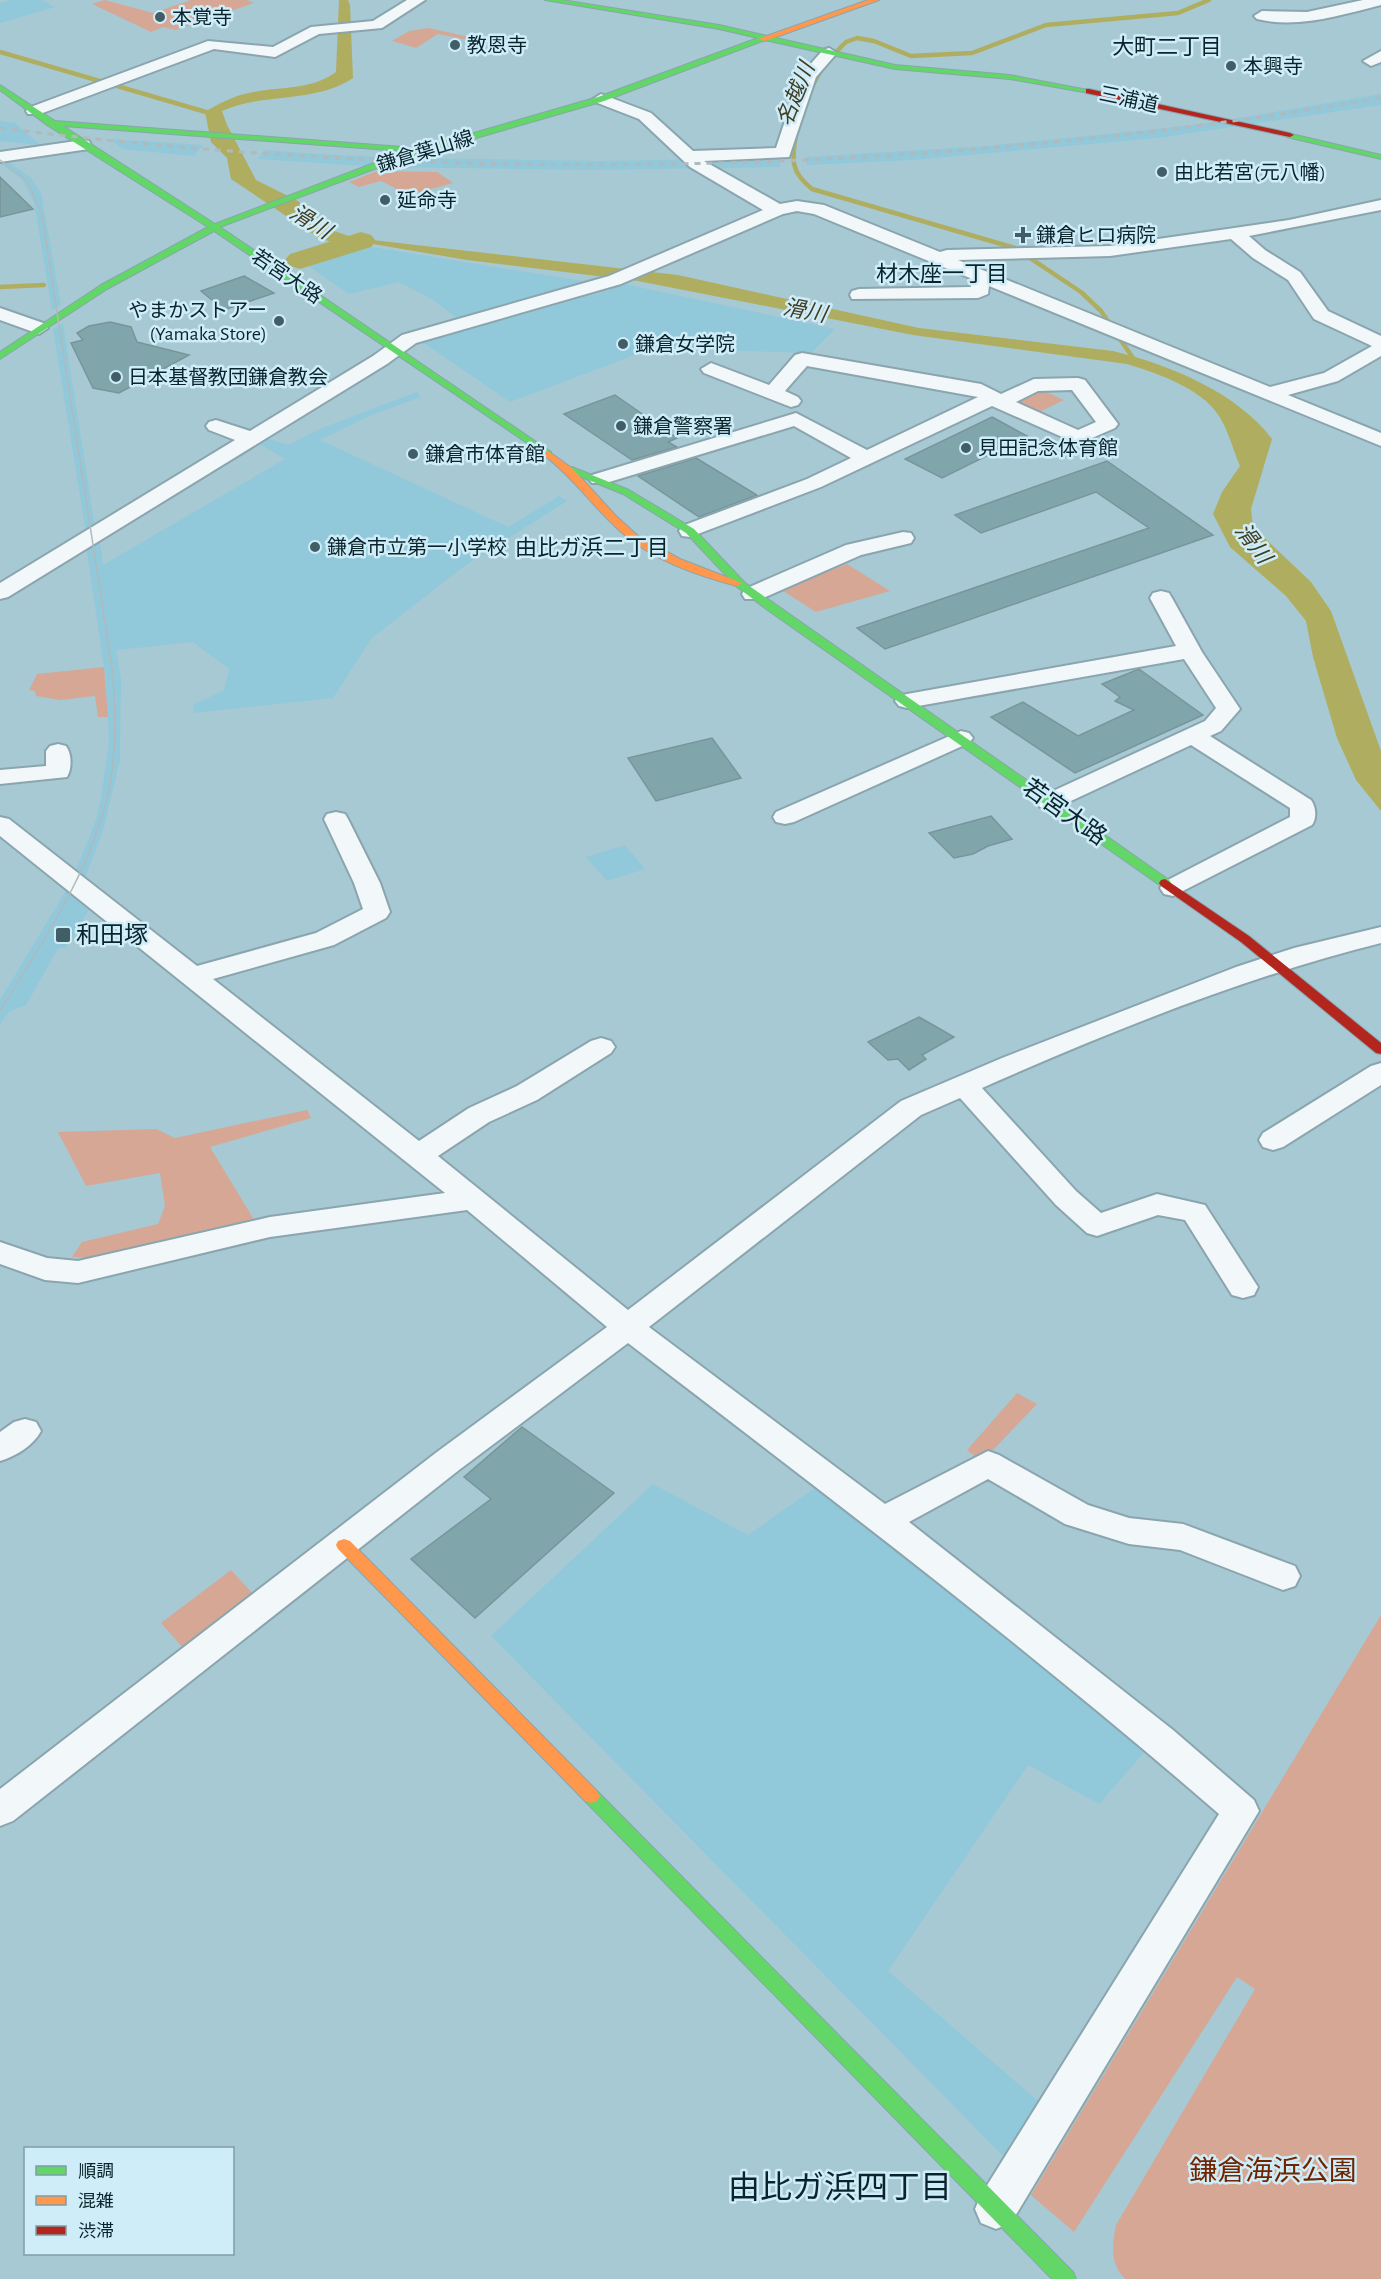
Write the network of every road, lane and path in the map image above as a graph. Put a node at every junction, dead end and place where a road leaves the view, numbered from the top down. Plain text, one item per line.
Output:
1 (417, 0) edge
2 (549, 0) edge
3 (1381, 0) edge
4 (862, 1) edge
5 (1262, 16) dead end
6 (767, 38) junction
7 (834, 54) junction
8 (0, 87) edge
9 (601, 99) junction
10 (34, 111) junction
11 (50, 123) junction
12 (83, 145) junction
13 (425, 149) junction
14 (688, 156) junction
15 (0, 157) edge
16 (1381, 157) edge
17 (1381, 205) edge
18 (778, 210) junction
19 (214, 227) junction
20 (1234, 233) junction
21 (933, 256) junction
22 (978, 273) junction
23 (860, 295) dead end
24 (0, 314) edge
25 (39, 328) junction
26 (1381, 343) edge
27 (396, 348) junction
28 (1381, 349) edge
29 (0, 356) edge
30 (711, 369) dead end
31 (1271, 393) junction
32 (772, 394) junction
33 (996, 400) junction
34 (796, 419) junction
35 (216, 426) dead end
36 (250, 438) junction
37 (1381, 440) edge
38 (867, 458) junction
39 (572, 470) junction
40 (599, 479) junction
41 (690, 531) junction
42 (903, 538) dead end
43 (747, 589) junction
44 (0, 592) edge
45 (1161, 598) dead end
46 (1191, 651) junction
47 (907, 701) junction
48 (1195, 737) junction
49 (961, 738) junction
50 (58, 751) dead end
51 (0, 777) edge
52 (1049, 802) junction
53 (785, 817) dead end
54 (336, 819) dead end
55 (0, 824) edge
56 (1173, 888) junction
57 (1381, 935) edge
58 (1276, 963) junction
59 (192, 976) junction
60 (601, 1047) dead end
61 (1381, 1050) edge
62 (1381, 1072) edge
63 (965, 1086) junction
64 (1273, 1140) dead end
65 (418, 1155) junction
66 (474, 1199) junction
67 (0, 1253) edge
68 (1243, 1287) dead end
69 (628, 1327) junction
70 (25, 1431) dead end
71 (0, 1449) edge
72 (883, 1520) junction
73 (344, 1545) junction
74 (1283, 1576) dead end
75 (0, 1810) edge
76 (996, 2209) junction
77 (1066, 2279) edge

1 - 10 street
2 - 6 main road, 三浦道
3 - 5 street
4 - 6 main road, 鎌倉葉山線
6 - 7 main road, 三浦道
6 - 9 main road, 鎌倉葉山線
7 - 14 street
7 - 16 main road, 三浦道
8 - 10 main road, 若宮大路
9 - 13 main road, 鎌倉葉山線
9 - 14 street
10 - 11 main road, 若宮大路
11 - 12 main road, 若宮大路
11 - 13 main road
12 - 15 street
12 - 19 main road, 若宮大路
13 - 19 main road, 鎌倉葉山線
14 - 18 street
17 - 20 street
18 - 21 street
18 - 27 street
19 - 25 main road, 鎌倉葉山線
19 - 27 main road, 若宮大路
20 - 21 street
20 - 26 street
21 - 22 street
22 - 23 street
22 - 31 street
24 - 25 street
25 - 29 main road, 鎌倉葉山線
27 - 36 street
27 - 39 main road, 若宮大路
28 - 31 street
30 - 32 street
31 - 37 street
32 - 33 street
32 - 34 street
33 - 33 street
33 - 38 street
34 - 38 street
34 - 40 street
35 - 36 street
36 - 44 street
38 - 41 street
39 - 40 main road, 若宮大路
39 - 43 main road, 若宮大路
40 - 41 main road, 若宮大路
41 - 43 main road, 若宮大路
42 - 43 street
43 - 47 main road, 若宮大路
45 - 46 street
46 - 47 street
46 - 48 street
47 - 49 main road, 若宮大路
48 - 52 street
48 - 56 street
49 - 52 main road, 若宮大路
49 - 53 street
50 - 51 street
52 - 56 main road, 若宮大路
54 - 59 street
55 - 59 street
56 - 58 main road, 若宮大路
57 - 58 street
58 - 61 main road, 若宮大路
58 - 63 street
59 - 65 street
60 - 65 street
62 - 64 street
63 - 68 street
63 - 69 street
65 - 66 street
66 - 67 street
66 - 69 street
69 - 72 street
69 - 73 street
70 - 71 street
72 - 74 street
72 - 76 street
73 - 75 street
73 - 76 main road
76 - 77 main road

